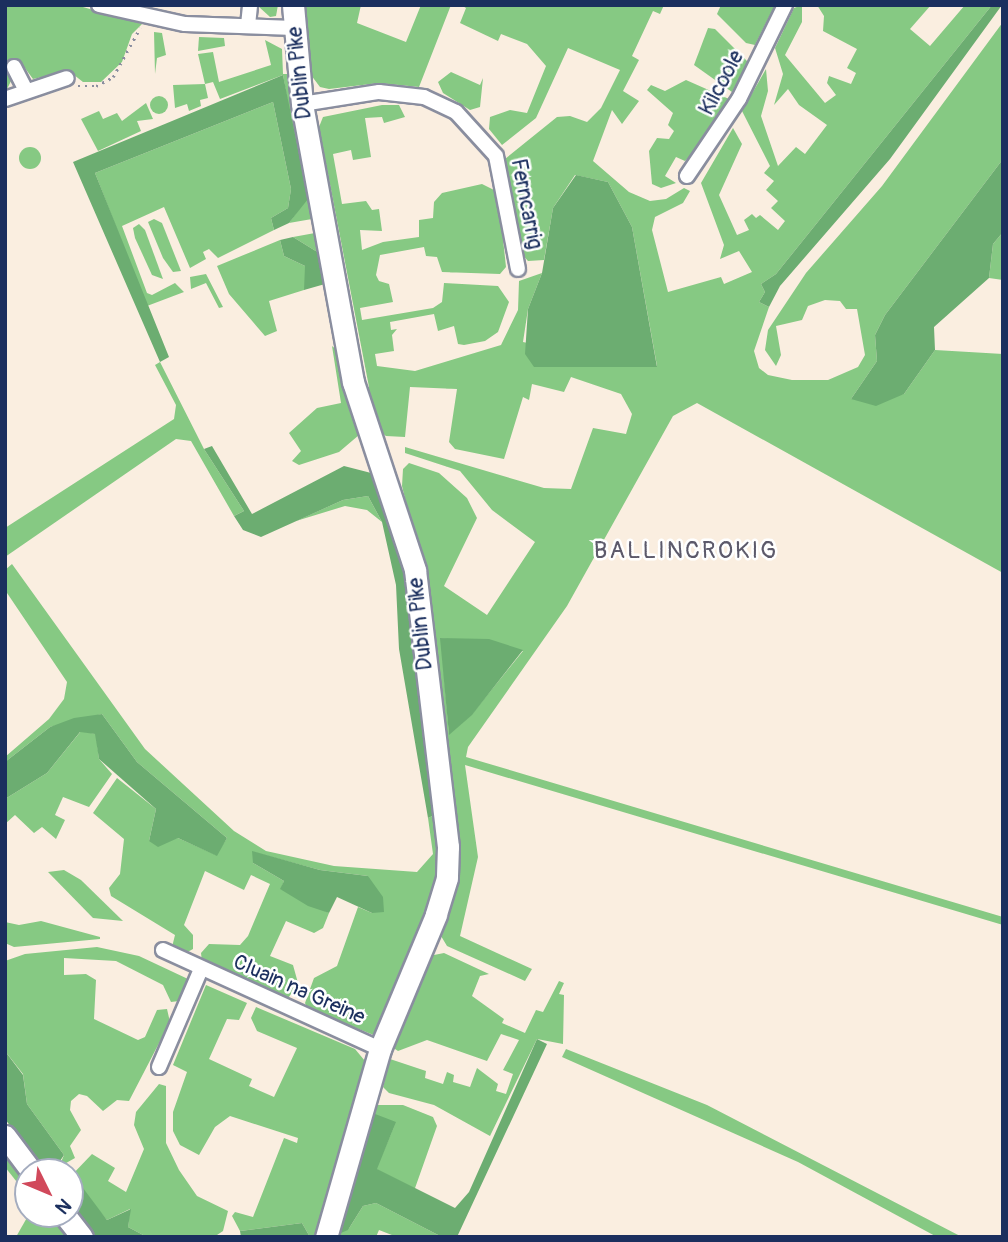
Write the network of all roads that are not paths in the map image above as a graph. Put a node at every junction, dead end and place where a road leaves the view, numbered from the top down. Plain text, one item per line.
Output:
1 (99, 5) edge
2 (250, 5) edge
3 (293, 5) edge
4 (785, 5) edge
5 (248, 25) junction
6 (294, 28) junction
7 (15, 67) dead end
8 (67, 78) road end
9 (25, 89) junction
10 (5, 99) edge
11 (302, 104) junction
12 (687, 176) dead end
13 (518, 269) dead end
14 (163, 950) dead end
15 (201, 969) junction
16 (380, 1049) junction
17 (159, 1067) dead end
18 (5, 1136) edge
19 (22, 1158) edge
20 (326, 1237) edge

1 - 5 street
2 - 5 street
3 - 6 street, Dublin Pike
4 - 12 street, Kilcoole
5 - 6 street
6 - 11 street, Dublin Pike
7 - 9 street
8 - 9 street
9 - 10 street
11 - 13 street, Ferncarrig
11 - 16 street, Dublin Pike
14 - 15 street, Cluain na Greine
15 - 16 street, Cluain na Greine
15 - 17 street, Cluain na Greine
16 - 20 street, Dublin Pike
18 - 19 street

